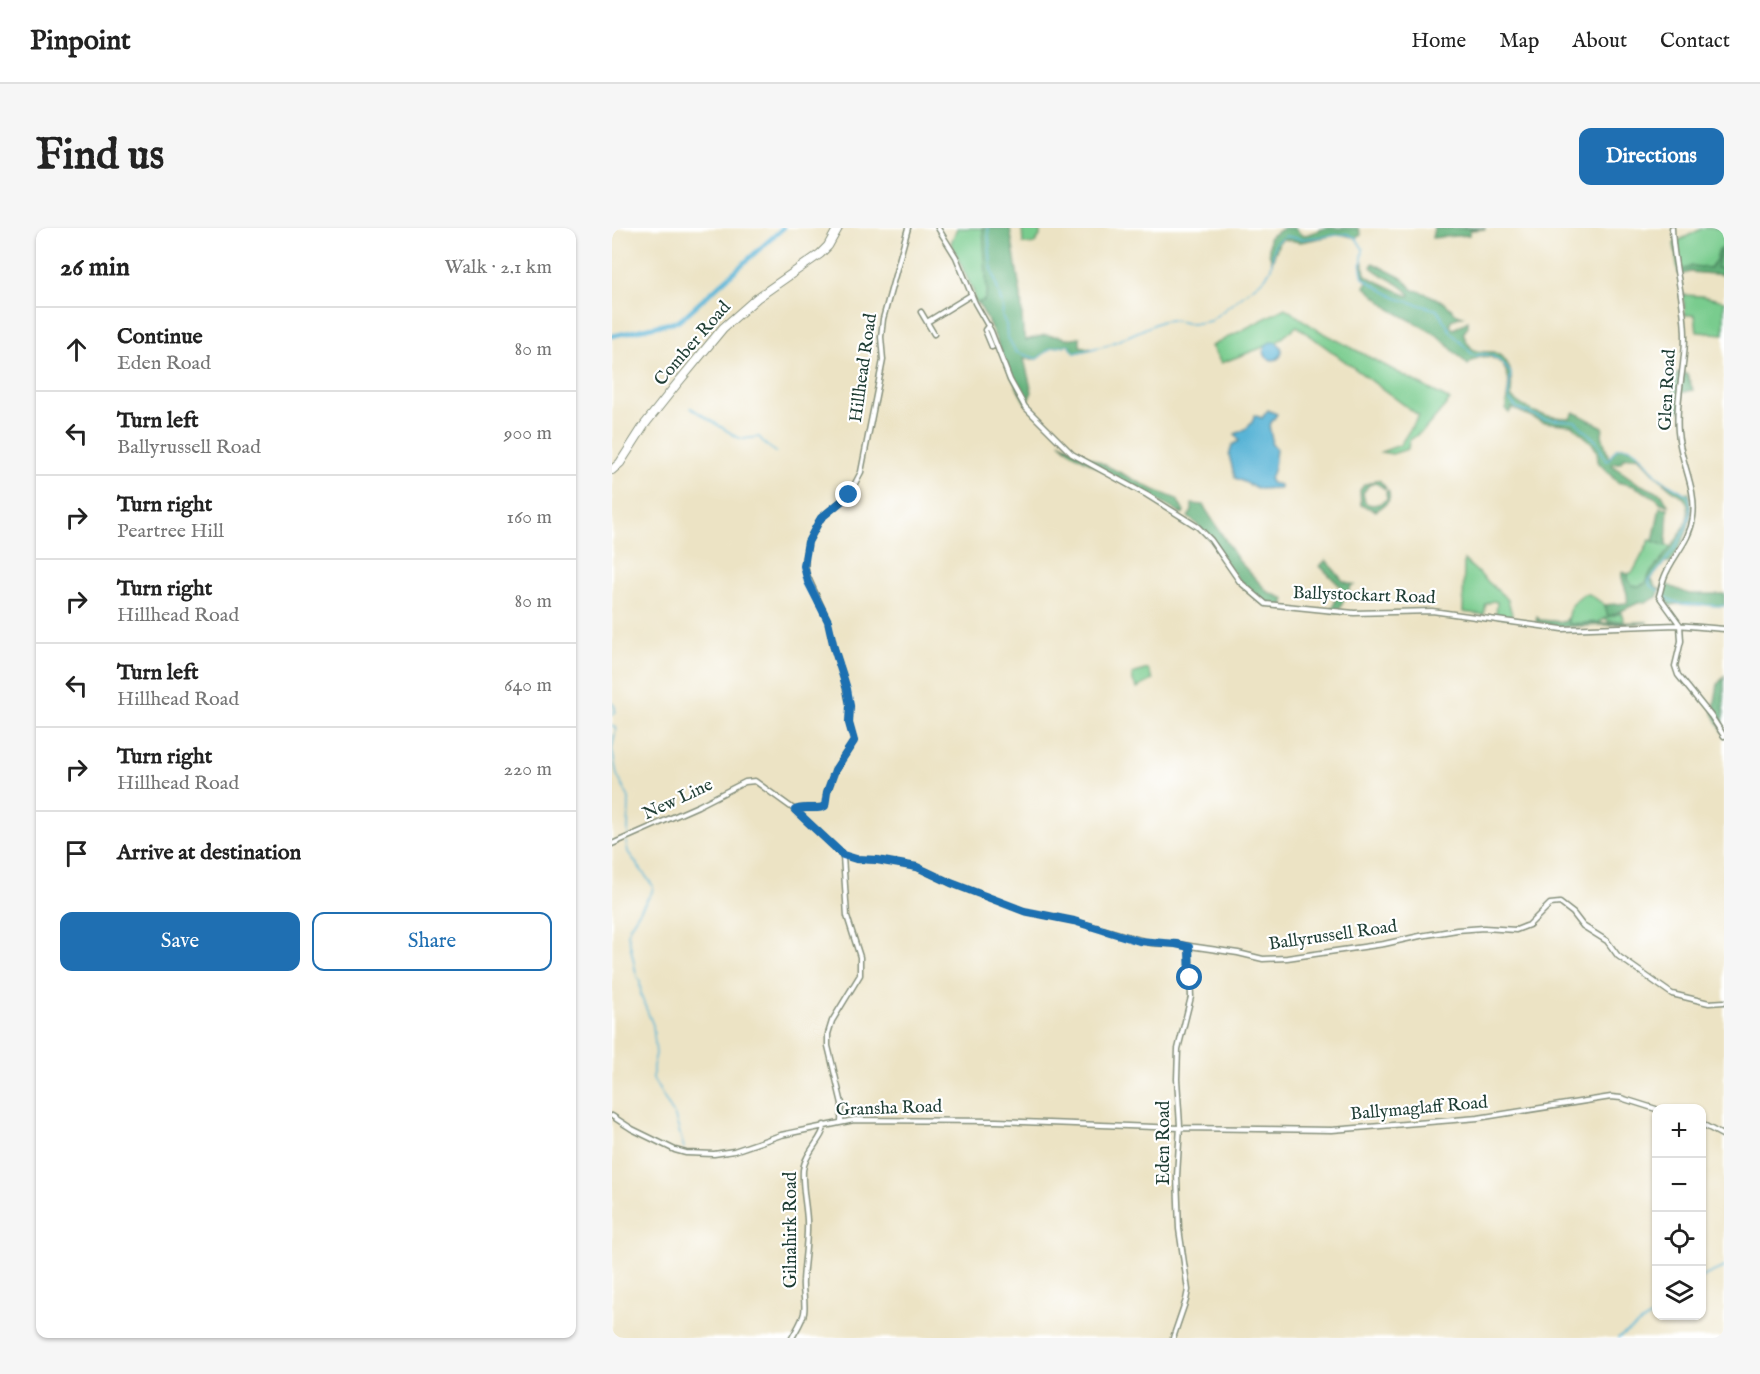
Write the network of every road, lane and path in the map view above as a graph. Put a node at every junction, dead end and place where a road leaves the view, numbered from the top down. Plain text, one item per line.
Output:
1 (838, 228) edge
2 (908, 228) edge
3 (938, 228) edge
4 (1671, 228) edge
5 (971, 295) junction
6 (921, 312) dead end
7 (927, 322) junction
8 (989, 325) junction
9 (934, 334) dead end
10 (992, 347) dead end
11 (612, 470) edge
12 (1680, 625) junction
13 (1724, 628) edge
14 (1724, 736) edge
15 (795, 810) junction
16 (612, 844) edge
17 (843, 855) junction
18 (1189, 947) junction
19 (1724, 1002) edge
20 (1652, 1108) edge
21 (612, 1116) edge
22 (841, 1121) junction
23 (824, 1125) junction
24 (1706, 1127) edge
25 (1180, 1128) junction
26 (1724, 1136) edge
27 (792, 1338) edge
28 (1173, 1338) edge

1 - 11 highway, Comber Road
2 - 15 street, Hillhead Road
3 - 5 street, Ballystockart Road
4 - 12 street, Glen Road
5 - 7 street
5 - 8 street, Ballystockart Road
6 - 7 street
7 - 9 street
8 - 10 street
8 - 12 street, Ballystockart Road
12 - 13 street, Ballystockart Road
12 - 14 street
15 - 16 street, New Line
15 - 17 street
17 - 18 street, Ballyrussell Road
17 - 22 street
18 - 19 street, Ballyrussell Road
18 - 25 street, Eden Road
20 - 25 street, Ballymaglaff Road
21 - 23 street, Gransha Road
22 - 23 street, Gransha Road
22 - 25 street, Gransha Road
23 - 27 street, Gilnahirk Road
24 - 26 street
25 - 28 street, Eden Road

